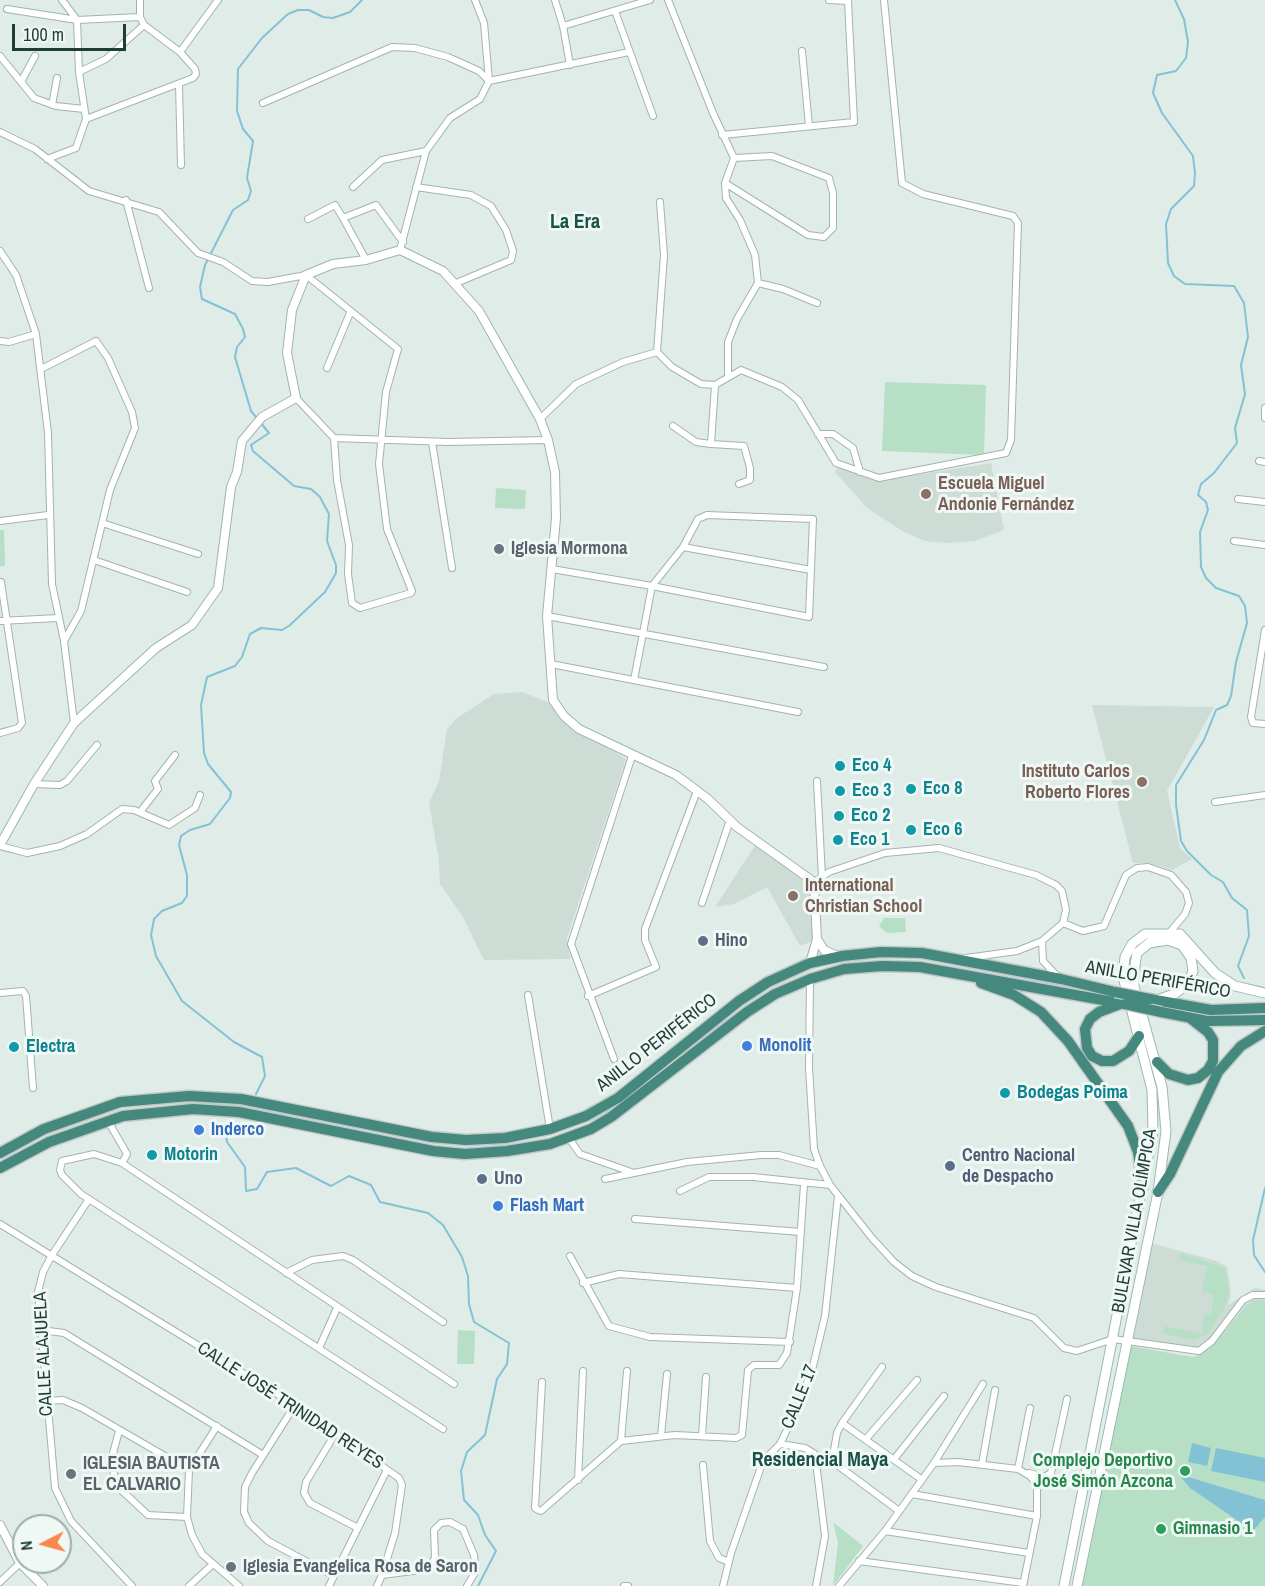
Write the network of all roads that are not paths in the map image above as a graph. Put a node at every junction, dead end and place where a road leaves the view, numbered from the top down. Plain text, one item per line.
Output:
1 (62, 0) edge
2 (140, 0) edge
3 (218, 0) edge
4 (475, 0) edge
5 (555, 0) edge
6 (650, 0) edge
7 (668, 0) edge
8 (829, 0) edge
9 (884, 0) edge
10 (7, 9) dead end
11 (615, 10) junction
12 (140, 17) junction
13 (78, 20) junction
14 (144, 25) junction
15 (563, 26) junction
16 (802, 51) dead end
17 (180, 52) junction
18 (629, 52) junction
19 (0, 56) edge
20 (35, 56) dead end
21 (570, 65) junction
22 (79, 72) junction
23 (57, 78) dead end
24 (489, 81) junction
25 (21, 82) junction
26 (179, 84) junction
27 (263, 103) dead end
28 (52, 105) junction
29 (84, 109) junction
30 (653, 116) dead end
31 (86, 119) junction
32 (809, 126) junction
33 (0, 132) edge
34 (722, 135) junction
35 (426, 151) junction
36 (734, 158) junction
37 (47, 159) junction
38 (181, 165) dead end
39 (725, 183) junction
40 (353, 186) dead end
41 (417, 187) junction
42 (126, 200) junction
43 (660, 202) dead end
44 (344, 218) junction
45 (308, 219) dead end
46 (401, 246) junction
47 (0, 252) edge
48 (366, 260) junction
49 (306, 275) junction
50 (758, 283) junction
51 (454, 284) junction
52 (149, 288) dead end
53 (817, 303) dead end
54 (350, 313) junction
55 (36, 334) junction
56 (0, 340) edge
57 (657, 352) junction
58 (327, 368) dead end
59 (41, 369) junction
60 (728, 375) junction
61 (715, 385) junction
62 (296, 398) junction
63 (1265, 408) edge
64 (1265, 418) edge
65 (540, 419) junction
66 (673, 426) dead end
67 (818, 434) junction
68 (333, 438) junction
69 (381, 439) junction
70 (548, 440) junction
71 (432, 441) junction
72 (711, 444) junction
73 (860, 472) junction
74 (740, 484) dead end
75 (1238, 499) dead end
76 (1265, 502) edge
77 (48, 515) junction
78 (0, 521) edge
79 (102, 523) junction
80 (1234, 541) dead end
81 (1265, 545) edge
82 (683, 548) junction
83 (198, 555) dead end
84 (94, 560) junction
85 (452, 568) dead end
86 (552, 569) junction
87 (811, 570) junction
88 (1, 582) edge
89 (652, 586) junction
90 (187, 592) dead end
91 (547, 616) junction
92 (58, 618) junction
93 (3, 621) edge
94 (1265, 630) edge
95 (644, 634) junction
96 (64, 641) junction
97 (551, 664) junction
98 (824, 667) dead end
99 (634, 680) junction
100 (798, 711) dead end
101 (74, 723) junction
102 (1265, 724) edge
103 (0, 733) edge
104 (96, 744) dead end
105 (175, 754) dead end
106 (632, 756) junction
107 (817, 780) dead end
108 (34, 784) junction
109 (697, 791) junction
110 (200, 795) dead end
111 (1265, 795) edge
112 (1215, 802) dead end
113 (140, 812) junction
114 (730, 820) junction
115 (0, 845) edge
116 (818, 879) junction
117 (702, 903) dead end
118 (1063, 923) junction
119 (1170, 932) junction
120 (817, 939) junction
121 (1042, 941) junction
122 (842, 956) junction
123 (948, 958) junction
124 (810, 963) junction
125 (956, 973) junction
126 (810, 979) junction
127 (1061, 979) junction
128 (0, 993) edge
129 (1265, 993) edge
130 (528, 995) dead end
131 (588, 996) junction
132 (1153, 1000) junction
133 (1122, 1004) junction
134 (1265, 1008) edge
135 (1190, 1018) junction
136 (1265, 1020) edge
137 (1265, 1031) edge
138 (1139, 1036) junction
139 (614, 1059) dead end
140 (1157, 1062) junction
141 (33, 1088) dead end
142 (108, 1121) junction
143 (550, 1129) junction
144 (568, 1137) junction
145 (0, 1153) edge
146 (122, 1163) junction
147 (820, 1166) junction
148 (0, 1168) edge
149 (637, 1174) junction
150 (606, 1179) dead end
151 (804, 1184) junction
152 (830, 1185) junction
153 (1143, 1187) junction
154 (681, 1191) dead end
155 (1158, 1192) junction
156 (838, 1196) junction
157 (89, 1199) junction
158 (635, 1219) dead end
159 (0, 1224) edge
160 (801, 1232) junction
161 (52, 1255) junction
162 (570, 1256) dead end
163 (286, 1273) junction
164 (583, 1283) junction
165 (797, 1288) junction
166 (1264, 1294) edge
167 (338, 1308) junction
168 (443, 1322) dead end
169 (41, 1330) junction
170 (1113, 1339) junction
171 (1128, 1339) junction
172 (790, 1342) junction
173 (319, 1348) junction
174 (882, 1367) dead end
175 (583, 1371) dead end
176 (627, 1371) dead end
177 (667, 1374) dead end
178 (706, 1377) dead end
179 (917, 1380) dead end
180 (542, 1382) dead end
181 (454, 1384) dead end
182 (983, 1384) dead end
183 (995, 1390) dead end
184 (944, 1396) dead end
185 (1066, 1399) dead end
186 (46, 1401) junction
187 (295, 1405) junction
188 (1030, 1408) dead end
189 (842, 1423) junction
190 (217, 1426) junction
191 (443, 1429) dead end
192 (119, 1431) junction
193 (335, 1434) junction
194 (661, 1436) junction
195 (702, 1436) junction
196 (866, 1439) junction
197 (621, 1441) junction
198 (780, 1444) junction
199 (263, 1455) junction
200 (895, 1458) junction
201 (934, 1463) junction
202 (982, 1464) junction
203 (703, 1465) dead end
204 (1018, 1469) junction
205 (189, 1470) junction
206 (387, 1470) junction
207 (1025, 1473) junction
208 (921, 1479) junction
209 (578, 1480) junction
210 (912, 1494) junction
211 (899, 1511) junction
212 (1036, 1516) junction
213 (187, 1517) junction
214 (0, 1525) edge
215 (358, 1528) junction
216 (885, 1531) junction
217 (12, 1548) edge
218 (1029, 1553) junction
219 (859, 1561) junction
220 (729, 1562) junction
221 (212, 1565) junction
222 (12, 1571) edge
223 (31, 1574) edge
224 (382, 1575) junction
225 (334, 1576) junction
226 (0, 1582) edge
227 (1023, 1585) edge
228 (43, 1586) edge
229 (132, 1586) edge
230 (189, 1586) edge
231 (239, 1586) edge
232 (329, 1586) edge
233 (377, 1586) edge
234 (467, 1586) edge
235 (723, 1586) edge
236 (816, 1586) edge
237 (839, 1586) edge
238 (1064, 1586) edge
239 (1077, 1586) edge

1 - 13 street
2 - 12 street
3 - 17 street
4 - 24 street
5 - 15 street
6 - 11 street
7 - 34 street
8 - 32 street
9 - 73 street
10 - 13 street
11 - 15 street
11 - 18 street
12 - 13 street
12 - 14 street
13 - 22 street
14 - 17 street
14 - 22 street
15 - 21 street
16 - 32 street
17 - 26 street
18 - 21 street
18 - 30 street
19 - 25 street
20 - 25 street
21 - 24 street
22 - 29 street
23 - 28 street
24 - 27 street
24 - 35 street
25 - 28 street
26 - 31 street
26 - 38 street
28 - 29 street
29 - 31 street
31 - 37 street
32 - 34 street
33 - 37 street
34 - 36 street
35 - 40 street
35 - 41 street
36 - 39 street
36 - 39 street
37 - 42 street
39 - 50 street
41 - 46 street
41 - 51 street
42 - 49 street
42 - 52 street
43 - 57 street
44 - 45 street
44 - 46 street
44 - 48 street
46 - 48 street
46 - 51 street
47 - 55 street
48 - 49 street
49 - 54 street
49 - 62 street
50 - 53 street
50 - 60 street
51 - 65 street
54 - 58 street
54 - 69 street
55 - 56 street
55 - 59 street
57 - 61 street
57 - 65 street
59 - 77 street
59 - 79 street
60 - 61 street
60 - 67 street
61 - 72 street
62 - 68 street
62 - 101 street
63 - 64 street
65 - 70 street
66 - 72 street
67 - 73 street
67 - 73 street
68 - 69 street
68 - 69 street
69 - 71 street
70 - 71 street
70 - 86 street
71 - 85 street
72 - 74 street
75 - 76 street
77 - 78 street
77 - 92 street
79 - 83 street
79 - 84 street
80 - 81 street
82 - 87 street
82 - 87 street
82 - 89 street
84 - 90 street
84 - 96 street
86 - 89 street
86 - 91 street
87 - 89 street
88 - 93 street
89 - 95 street
91 - 95 street
91 - 97 street
92 - 93 street
92 - 96 street
93 - 103 street
94 - 102 street
95 - 98 street
95 - 99 street
96 - 101 street
97 - 99 street
97 - 106 street
99 - 100 street
101 - 108 street
104 - 108 street
105 - 113 street
106 - 109 street
106 - 131 street
107 - 116 street
108 - 115 street
109 - 114 street
109 - 131 street
110 - 113 street
111 - 112 street
113 - 115 street
114 - 116 street
114 - 117 street
116 - 118 street
116 - 120 street
118 - 119 street
118 - 121 street
119 - 129 main road
119 - 138 main road, BULEVAR VILLA OLÍMPICA
120 - 122 street
120 - 124 street
121 - 123 street
121 - 127 street
122 - 123 highway, ANILLO PERIFÉRICO
122 - 124 highway, ANILLO PERIFÉRICO
123 - 127 highway, ANILLO PERIFÉRICO
124 - 143 highway, ANILLO PERIFÉRICO
125 - 126 highway, ANILLO PERIFÉRICO
125 - 133 highway, ANILLO PERIFÉRICO
125 - 153 highway
126 - 144 highway, ANILLO PERIFÉRICO
126 - 147 street
127 - 132 highway, ANILLO PERIFÉRICO, bridge
128 - 141 street
130 - 143 street
131 - 139 street
132 - 134 highway, ANILLO PERIFÉRICO
132 - 140 main road, BULEVAR VILLA OLÍMPICA
133 - 135 highway, ANILLO PERIFÉRICO, bridge
133 - 138 highway
135 - 136 highway, ANILLO PERIFÉRICO
135 - 140 highway
137 - 155 highway
138 - 153 main road, BULEVAR VILLA OLÍMPICA
140 - 155 main road, BULEVAR VILLA OLÍMPICA
142 - 144 highway, ANILLO PERIFÉRICO
142 - 146 street
142 - 148 highway, ANILLO PERIFÉRICO
143 - 145 highway, ANILLO PERIFÉRICO
144 - 149 street
146 - 157 street
146 - 163 street
147 - 149 street
147 - 152 street
149 - 150 street
151 - 152 street
151 - 154 street
151 - 160 street
152 - 156 street
153 - 170 main road, BULEVAR VILLA OLÍMPICA
155 - 171 main road, BULEVAR VILLA OLÍMPICA
156 - 170 street
156 - 198 street, CALLE 17
157 - 161 street, CALLE ALAJUELA
157 - 173 street
158 - 160 street
159 - 161 street, CALLE JOSÉ TRINIDAD REYES
160 - 165 street
161 - 169 street, CALLE ALAJUELA
161 - 187 street, CALLE JOSÉ TRINIDAD REYES
162 - 164 street
163 - 167 street
163 - 168 street
164 - 165 street
164 - 172 street
165 - 172 street
166 - 171 street
167 - 173 street
167 - 181 street
169 - 186 street, CALLE ALAJUELA
169 - 190 street
170 - 171 street
170 - 238 main road, BULEVAR VILLA OLÍMPICA
171 - 239 main road, BULEVAR VILLA OLÍMPICA
172 - 195 street
173 - 191 street
174 - 189 street
175 - 209 street
176 - 197 street
177 - 194 street
178 - 195 street
179 - 196 street
180 - 209 street
182 - 201 street
183 - 202 street
184 - 200 street
185 - 207 street
186 - 192 street
186 - 229 street, CALLE ALAJUELA
187 - 193 street, CALLE JOSÉ TRINIDAD REYES
187 - 199 street
188 - 204 street
189 - 196 street
189 - 211 street
190 - 199 street
190 - 205 street
192 - 205 street
192 - 213 street
193 - 206 street, CALLE JOSÉ TRINIDAD REYES
193 - 215 street
194 - 195 street
194 - 197 street
196 - 200 street
197 - 209 street
198 - 220 street, CALLE 17
198 - 236 street
199 - 225 street
200 - 208 street
201 - 202 street
201 - 208 street
202 - 204 street
203 - 220 street
204 - 207 street
205 - 213 street
206 - 215 street
206 - 224 street, CALLE JOSÉ TRINIDAD REYES
207 - 212 street
208 - 210 street
210 - 211 street
210 - 212 street
211 - 216 street
212 - 218 street
213 - 221 street
214 - 217 street
215 - 225 street
216 - 218 street
216 - 219 street
218 - 227 street
219 - 227 street
219 - 237 street
220 - 235 street, CALLE 17
221 - 230 street
221 - 231 street
222 - 226 street
223 - 228 street
224 - 233 street
224 - 234 street
225 - 232 street

